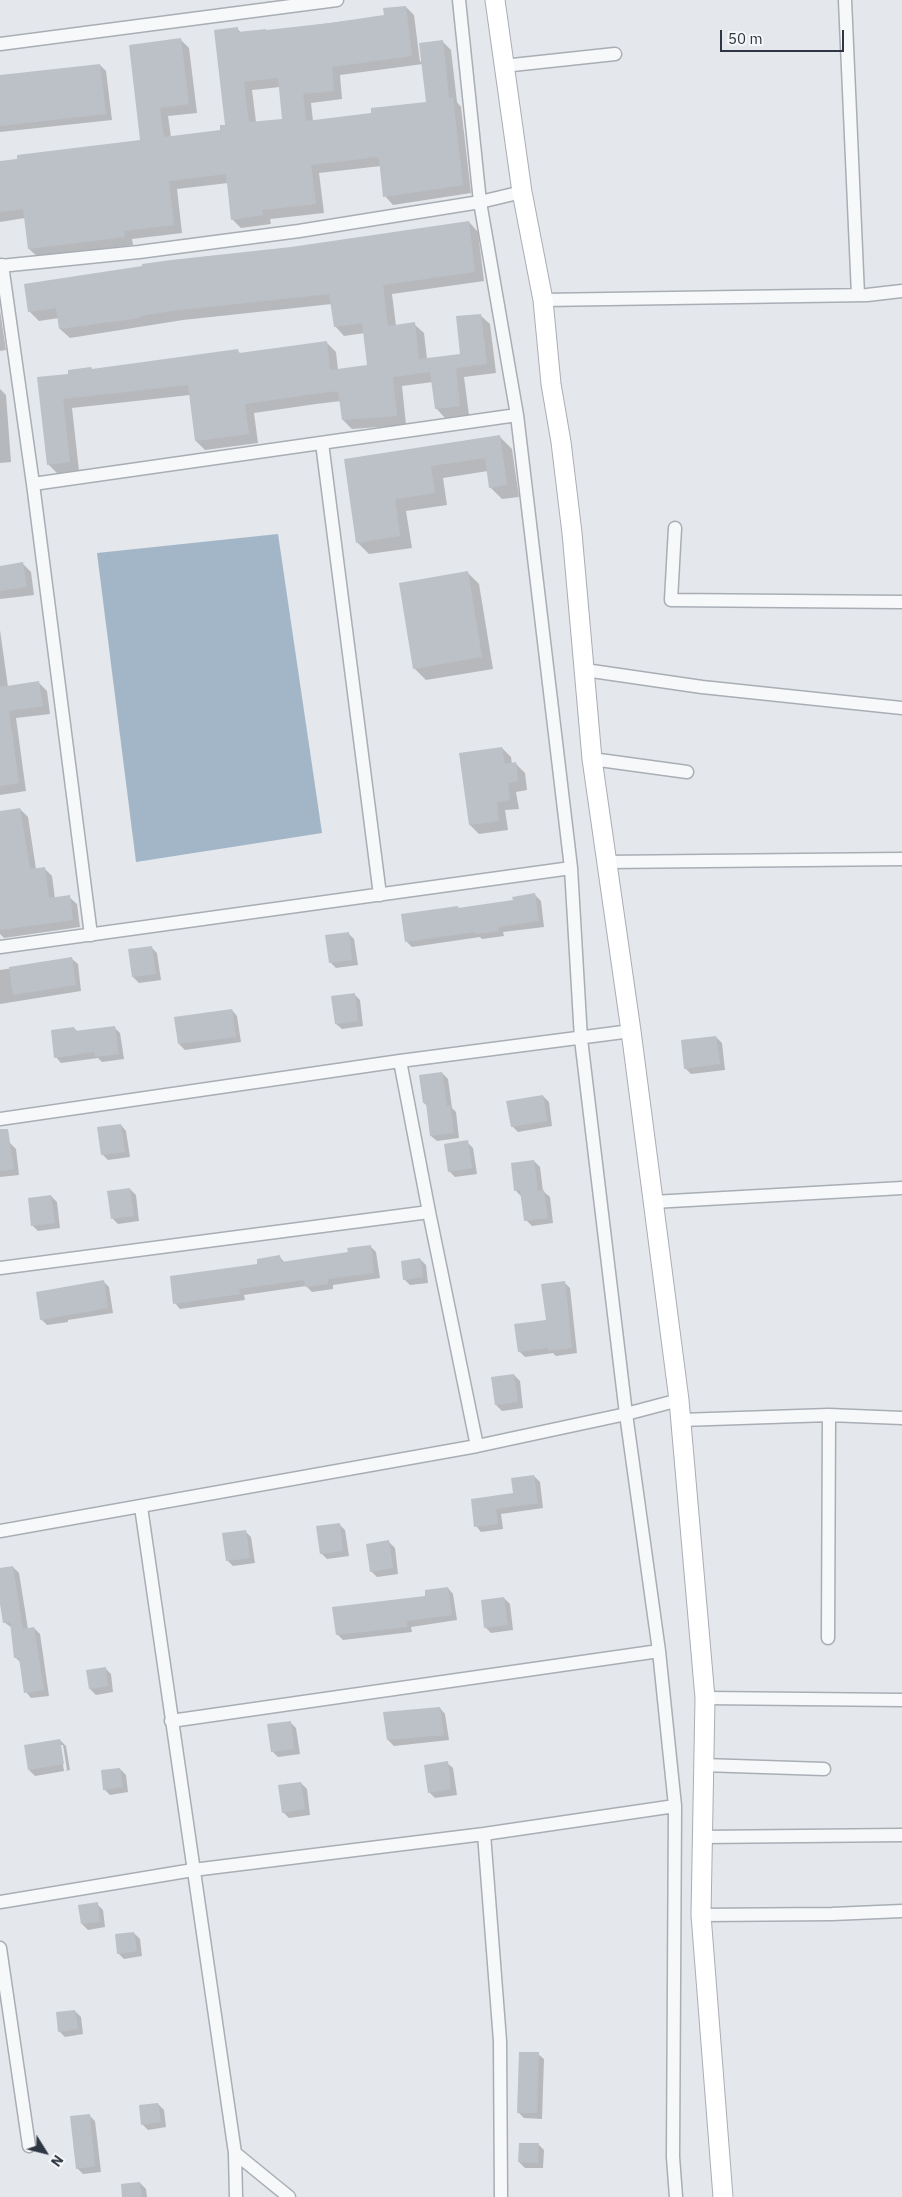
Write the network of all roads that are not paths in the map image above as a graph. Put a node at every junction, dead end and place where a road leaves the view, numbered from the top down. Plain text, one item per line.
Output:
1 (338, 0) edge
2 (459, 0) edge
3 (494, 0) edge
4 (845, 0) edge
5 (0, 44) edge
6 (615, 54) dead end
7 (503, 66) junction
8 (522, 192) junction
9 (480, 202) junction
10 (1, 265) edge
11 (902, 291) edge
12 (858, 295) junction
13 (543, 300) junction
14 (517, 415) junction
15 (322, 443) junction
16 (33, 484) junction
17 (675, 528) dead end
18 (902, 602) edge
19 (585, 670) junction
20 (902, 708) edge
21 (592, 759) junction
22 (687, 772) dead end
23 (902, 859) edge
24 (606, 862) junction
25 (571, 868) junction
26 (380, 895) junction
27 (91, 934) junction
28 (0, 947) edge
29 (631, 1031) junction
30 (581, 1039) junction
31 (400, 1061) junction
32 (0, 1119) edge
33 (902, 1188) edge
34 (653, 1202) junction
35 (429, 1212) junction
36 (0, 1268) edge
37 (679, 1400) junction
38 (626, 1414) junction
39 (829, 1415) junction
40 (902, 1418) edge
41 (681, 1420) junction
42 (477, 1446) junction
43 (141, 1507) junction
44 (0, 1531) edge
45 (828, 1638) dead end
46 (659, 1651) junction
47 (705, 1698) junction
48 (902, 1700) edge
49 (171, 1721) junction
50 (703, 1765) junction
51 (824, 1769) dead end
52 (676, 1806) junction
53 (484, 1834) junction
54 (902, 1835) edge
55 (702, 1837) junction
56 (193, 1870) junction
57 (0, 1902) edge
58 (902, 1911) edge
59 (701, 1915) junction
60 (0, 1948) edge
61 (29, 2146) dead end
62 (235, 2153) junction
63 (236, 2197) edge
64 (289, 2197) edge
65 (502, 2197) edge
66 (676, 2197) edge
67 (723, 2197) edge

1 - 5 street
2 - 9 street
3 - 7 street
4 - 12 street
6 - 7 street
7 - 8 street
8 - 9 street
8 - 13 street
9 - 10 street
9 - 14 street
10 - 16 street
11 - 12 street
12 - 13 street
13 - 19 street
14 - 15 street
14 - 25 street
15 - 16 street
15 - 26 street
16 - 27 street
17 - 18 street
19 - 20 street
19 - 21 street
21 - 22 street
21 - 24 street
23 - 24 street
24 - 29 street
25 - 26 street
25 - 30 street
26 - 27 street
27 - 28 street
29 - 30 street
29 - 34 street
30 - 31 street
30 - 38 street
31 - 32 street
31 - 35 street
33 - 34 street
34 - 37 street
35 - 36 street
35 - 42 street
37 - 38 street
37 - 41 street
38 - 42 street
38 - 46 street
39 - 40 street
39 - 41 street
39 - 45 street
41 - 47 street
42 - 43 street
43 - 44 street
43 - 49 street
46 - 49 street
46 - 52 street
47 - 48 street
47 - 50 street
49 - 56 street
50 - 51 street
50 - 55 street
52 - 53 street
52 - 66 street
53 - 56 street
53 - 65 street
54 - 55 street
55 - 59 street
56 - 57 street
56 - 62 street
58 - 59 street
59 - 67 street
60 - 61 street
62 - 63 street
62 - 64 street

